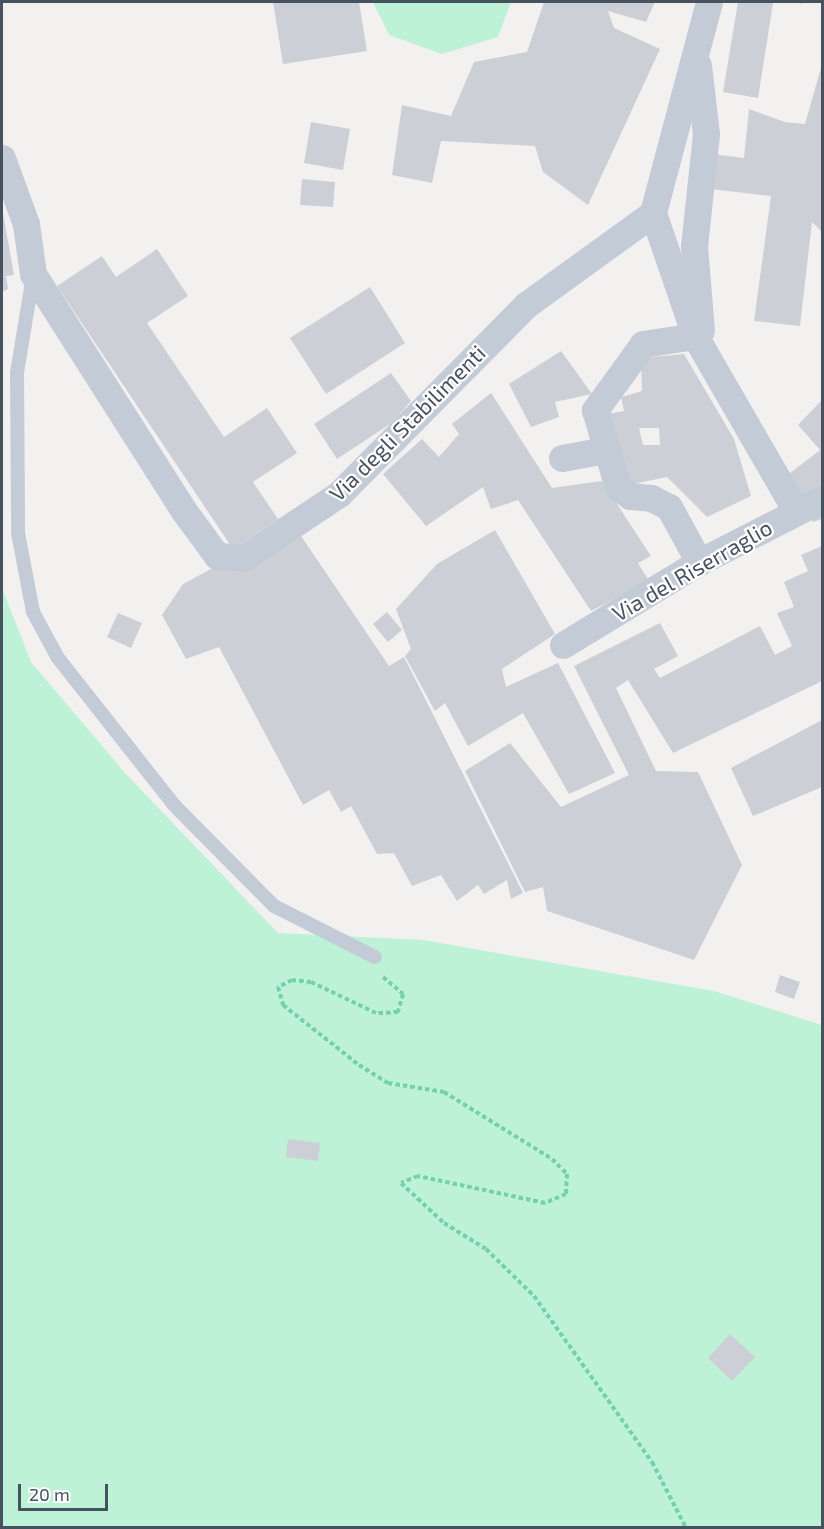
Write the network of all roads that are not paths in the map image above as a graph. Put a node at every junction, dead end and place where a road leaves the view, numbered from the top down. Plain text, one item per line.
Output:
1 (709, 2) edge
2 (697, 54) junction
3 (2, 158) edge
4 (653, 213) junction
5 (33, 274) junction
6 (698, 343) junction
7 (605, 450) junction
8 (562, 458) dead end
9 (822, 499) edge
10 (795, 511) junction
11 (699, 562) junction
12 (563, 645) dead end
13 (375, 957) dead end

1 - 2 street
2 - 4 street
2 - 6 street
3 - 5 street, Via degli Stabilimenti
4 - 5 street, Via degli Stabilimenti
4 - 6 street
5 - 13 lane, Via degli Stabilimenti
6 - 7 street
6 - 10 street
7 - 8 street
7 - 11 street
9 - 10 street, Via del Riserraglio
10 - 11 street, Via del Riserraglio
11 - 12 street, Via del Riserraglio

